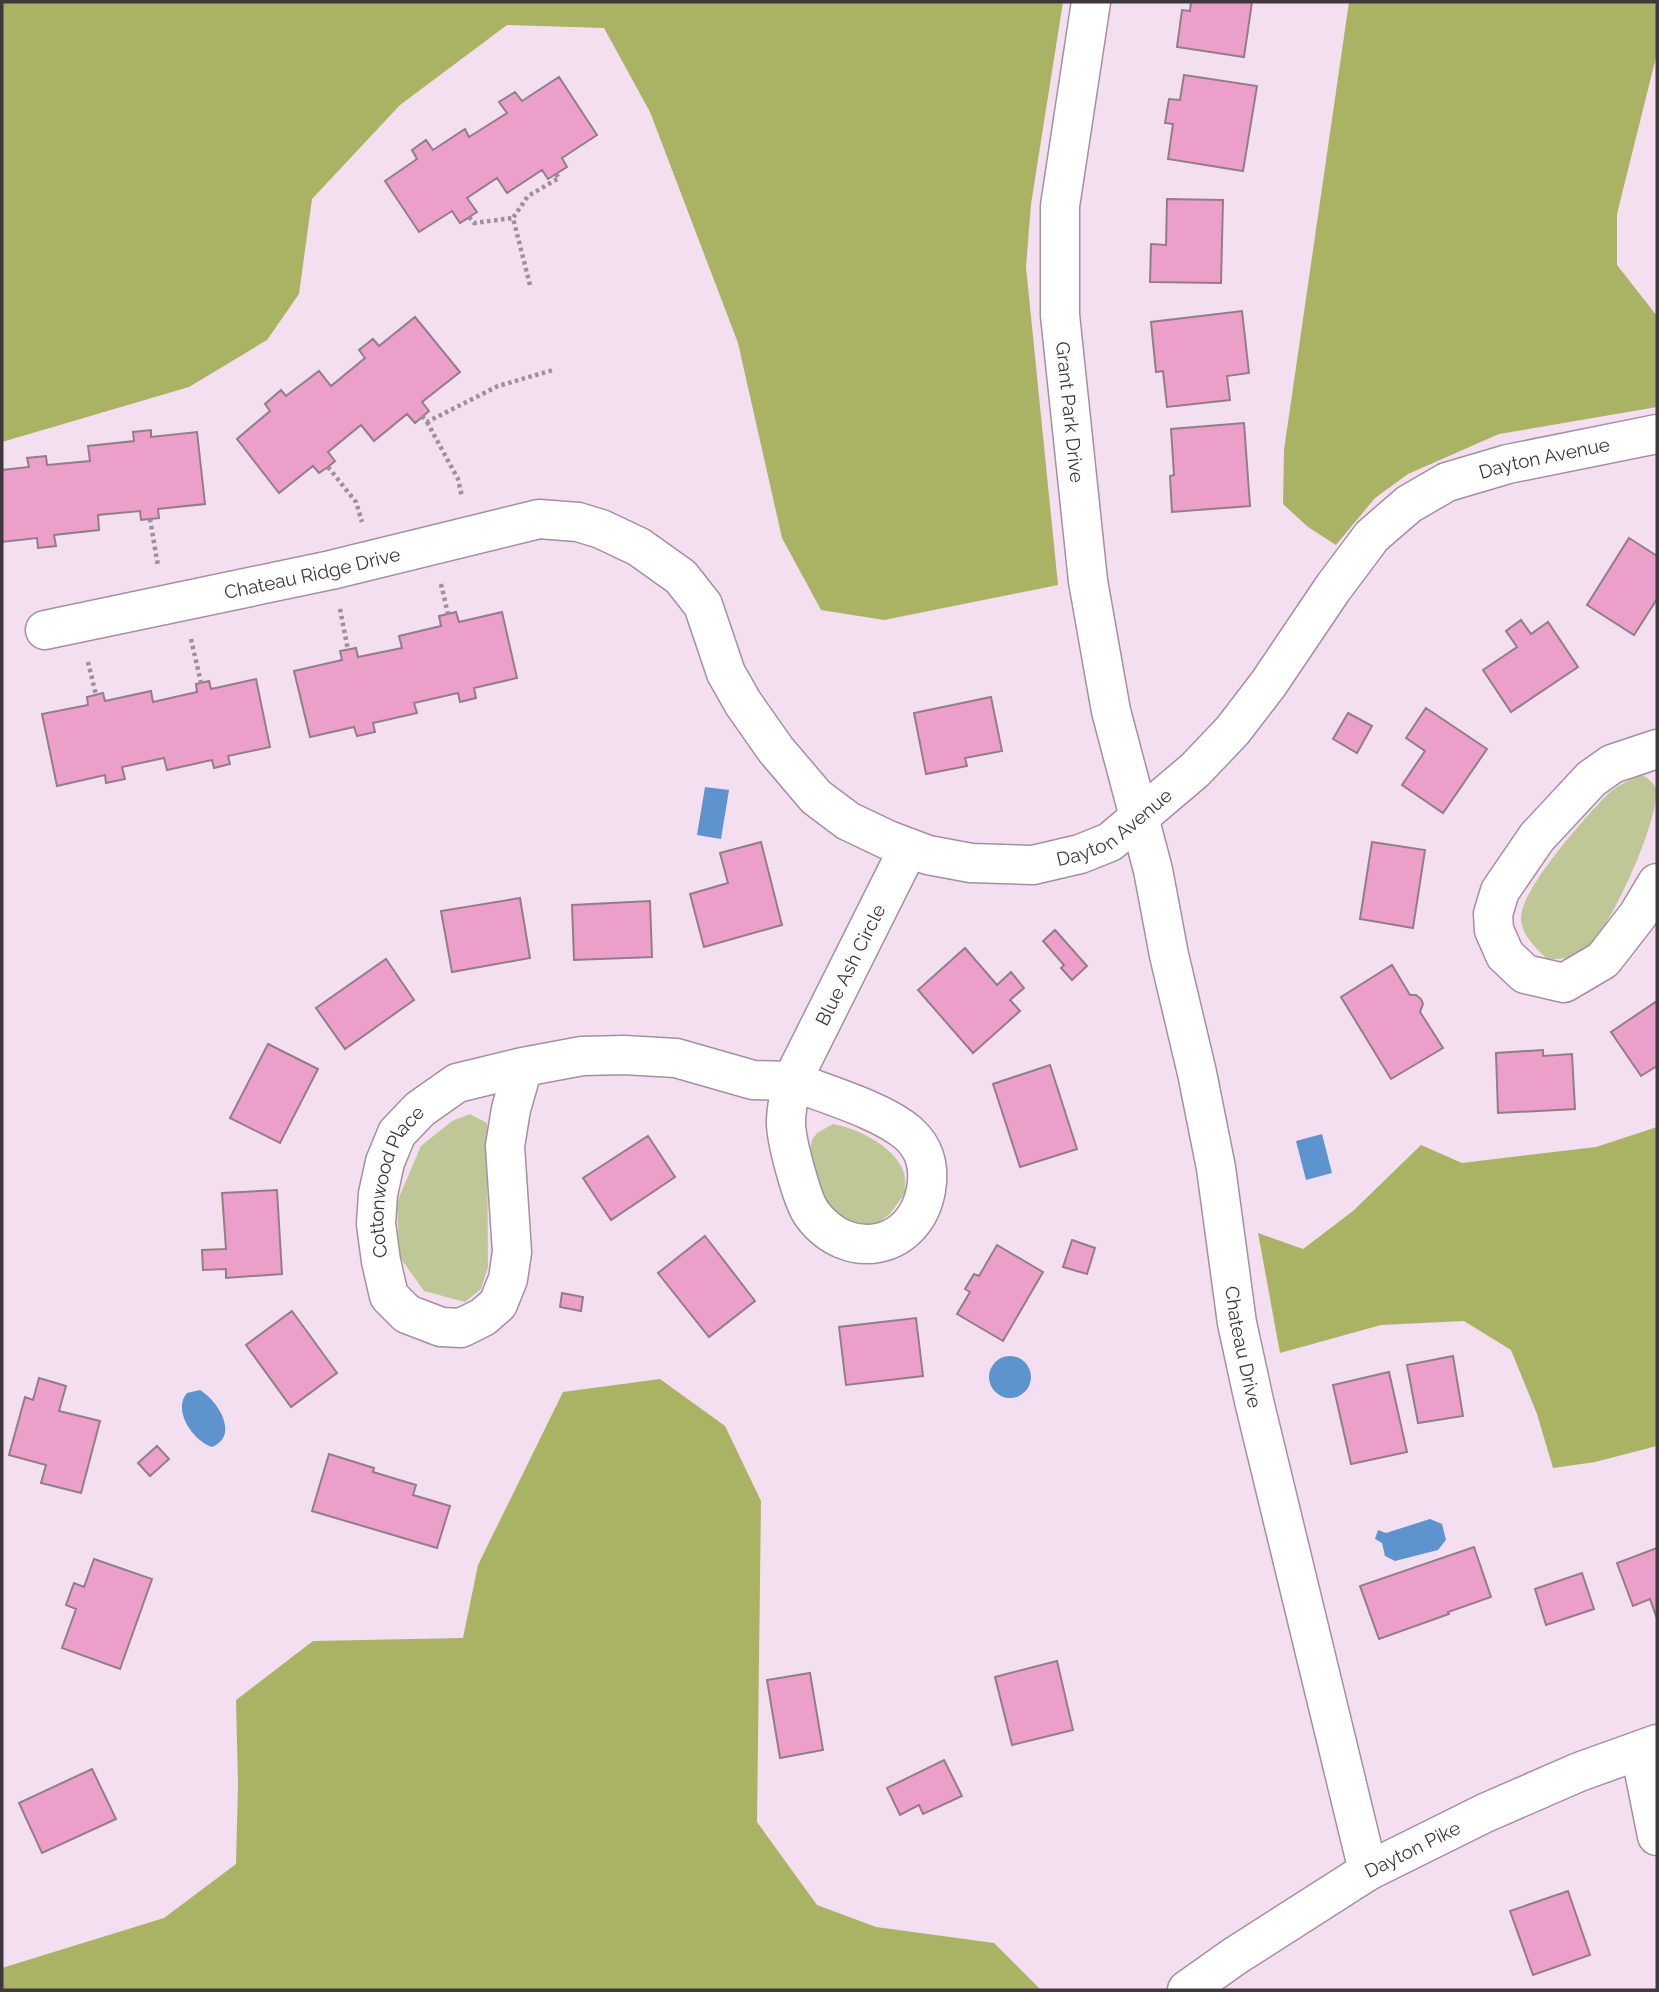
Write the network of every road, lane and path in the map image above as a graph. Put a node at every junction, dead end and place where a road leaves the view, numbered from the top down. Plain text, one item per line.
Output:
1 (1091, 2) edge
2 (556, 174) dead end
3 (469, 217) dead end
4 (513, 218) junction
5 (530, 285) dead end
6 (553, 370) dead end
7 (422, 416) dead end
8 (427, 422) junction
9 (1657, 434) edge
10 (328, 467) dead end
11 (150, 519) dead end
12 (578, 522) joint
13 (470, 537) junction
14 (372, 559) junction
15 (165, 605) junction
16 (45, 630) dead end
17 (1657, 749) edge
18 (1140, 818) junction
19 (908, 849) junction
20 (1657, 883) edge
21 (523, 1067) junction
22 (792, 1081) joint
23 (1648, 1747) edge
24 (1657, 1836) edge
25 (1368, 1871) junction
26 (1187, 1990) edge

1 - 18 street, Grant Park Drive
2 - 4 path
3 - 4 path
4 - 5 path
6 - 8 path
7 - 8 path
8 - 13 path
9 - 18 street, Dayton Avenue
10 - 14 path
11 - 15 path
12 - 13 street, Chateau Ridge Drive
12 - 19 street, Dayton Avenue
13 - 14 street, Chateau Ridge Drive
14 - 15 street, Chateau Ridge Drive
15 - 16 street, Chateau Ridge Drive
17 - 20 street
18 - 19 street, Dayton Avenue
18 - 25 street, Chateau Drive
19 - 22 street, Blue Ash Circle
21 - 21 street, Cottonwood Place
21 - 22 street, Cottonwood Place
23 - 24 street
23 - 25 street, Dayton Pike
25 - 26 street, Dayton Pike

